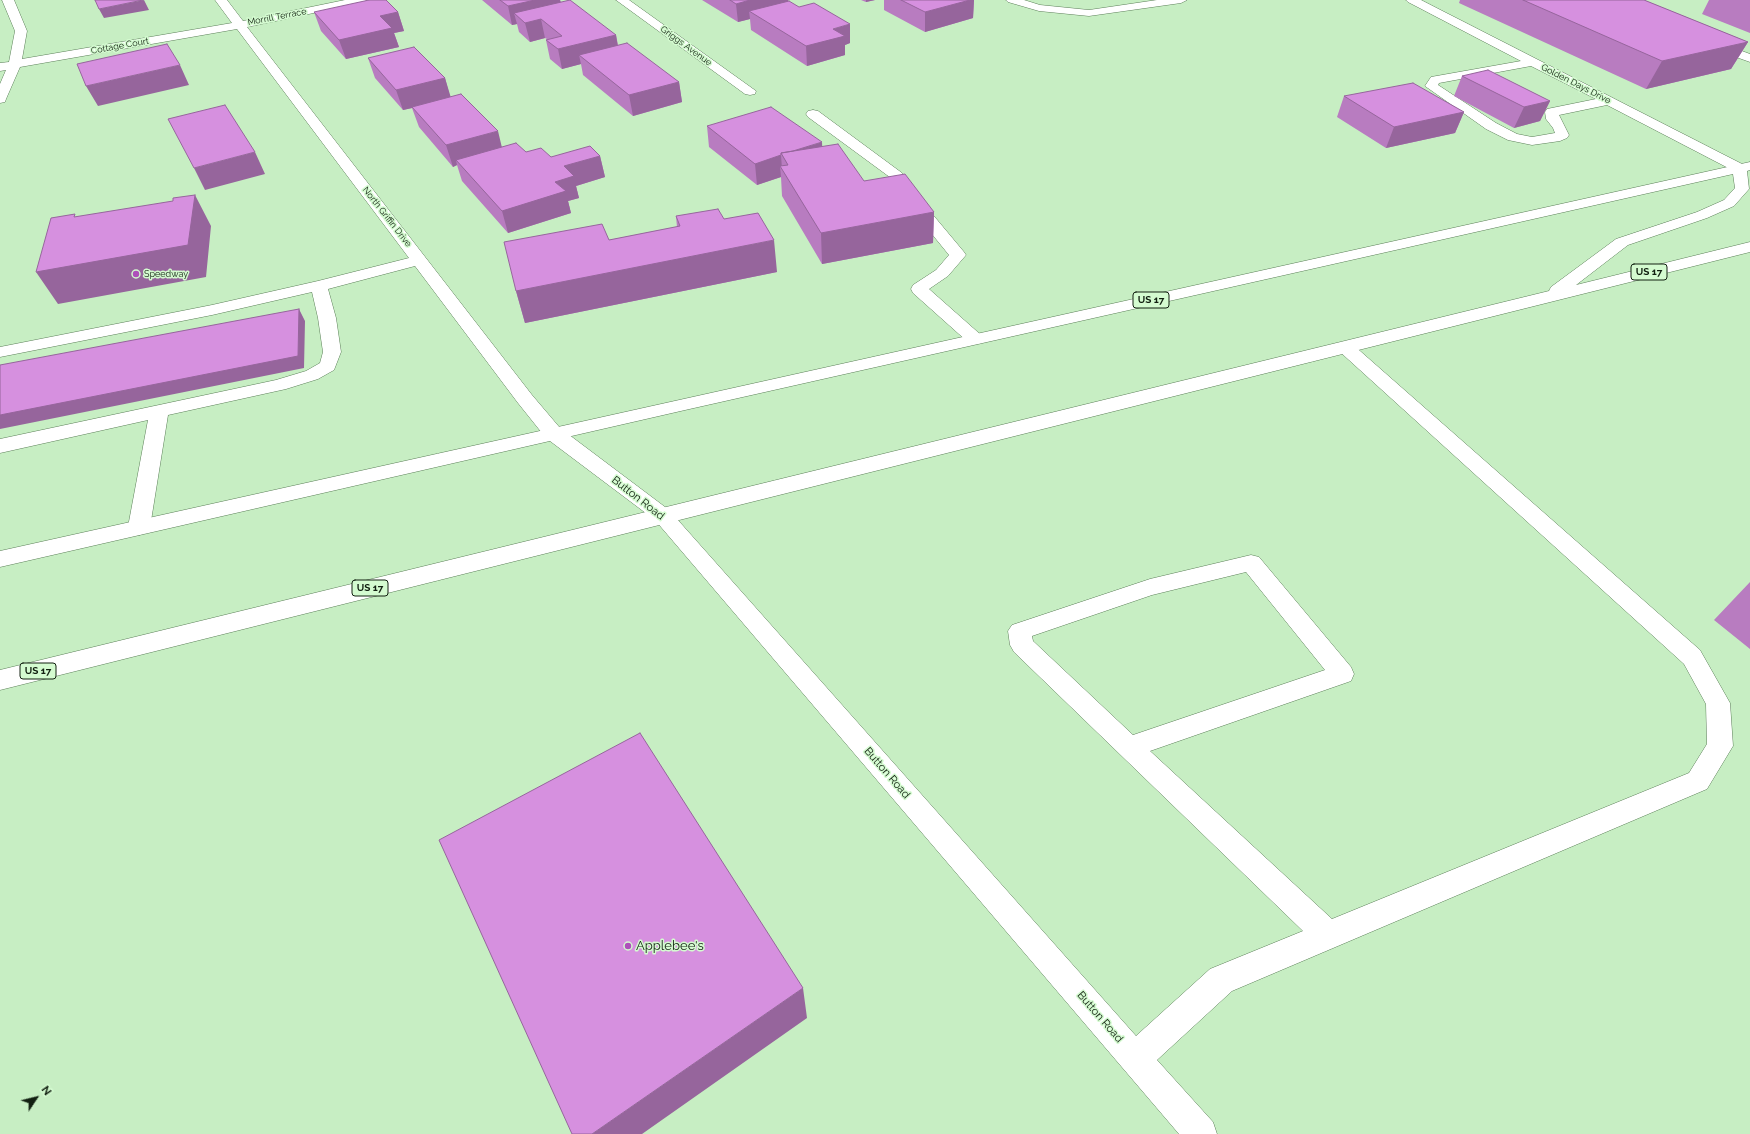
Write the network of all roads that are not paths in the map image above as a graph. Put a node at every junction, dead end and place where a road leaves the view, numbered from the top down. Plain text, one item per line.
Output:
1 (8, 0) edge
2 (221, 0) edge
3 (362, 0) edge
4 (622, 0) edge
5 (1012, 0) edge
6 (1181, 0) edge
7 (1412, 0) edge
8 (240, 25) junction
9 (1699, 37) edge
10 (1750, 58) edge
11 (1533, 62) junction
12 (15, 64) junction
13 (0, 67) edge
14 (750, 91) dead end
15 (0, 98) edge
16 (1608, 101) junction
17 (813, 114) dead end
18 (1744, 167) edge
19 (1750, 247) edge
20 (420, 260) junction
21 (319, 286) junction
22 (1548, 297) junction
23 (975, 339) junction
24 (1345, 347) junction
25 (0, 352) edge
26 (159, 411) junction
27 (553, 433) junction
28 (0, 446) edge
29 (662, 515) junction
30 (139, 527) junction
31 (0, 559) edge
32 (0, 680) edge
33 (1129, 747) junction
34 (1328, 935) junction
35 (1135, 1059) junction
36 (1201, 1134) edge

1 - 12 street
2 - 8 street, North Griffin Drive
3 - 8 street, Morrill Terrace
4 - 14 street, Griggs Avenue
5 - 6 street
7 - 11 street, Golden Days Drive
8 - 12 street, Cottage Court
8 - 20 street, North Griffin Drive
9 - 10 street
11 - 16 street, Golden Days Drive
11 - 16 street
12 - 13 street, Cottage Court
12 - 15 street
16 - 18 street, Golden Days Drive
17 - 23 street
18 - 22 street
18 - 23 street, US 17
19 - 22 street, US 17
20 - 21 street
20 - 27 street, North Griffin Drive
21 - 25 street
21 - 26 street
22 - 24 street, US 17
23 - 27 street, US 17
24 - 29 street, US 17
24 - 34 street
26 - 28 street
26 - 30 street
27 - 29 street, Button Road
27 - 30 street, US 17
29 - 32 street, US 17
29 - 35 street, Button Road
30 - 31 street, US 17
33 - 33 street
33 - 34 street
34 - 35 street
35 - 36 street, Button Road

